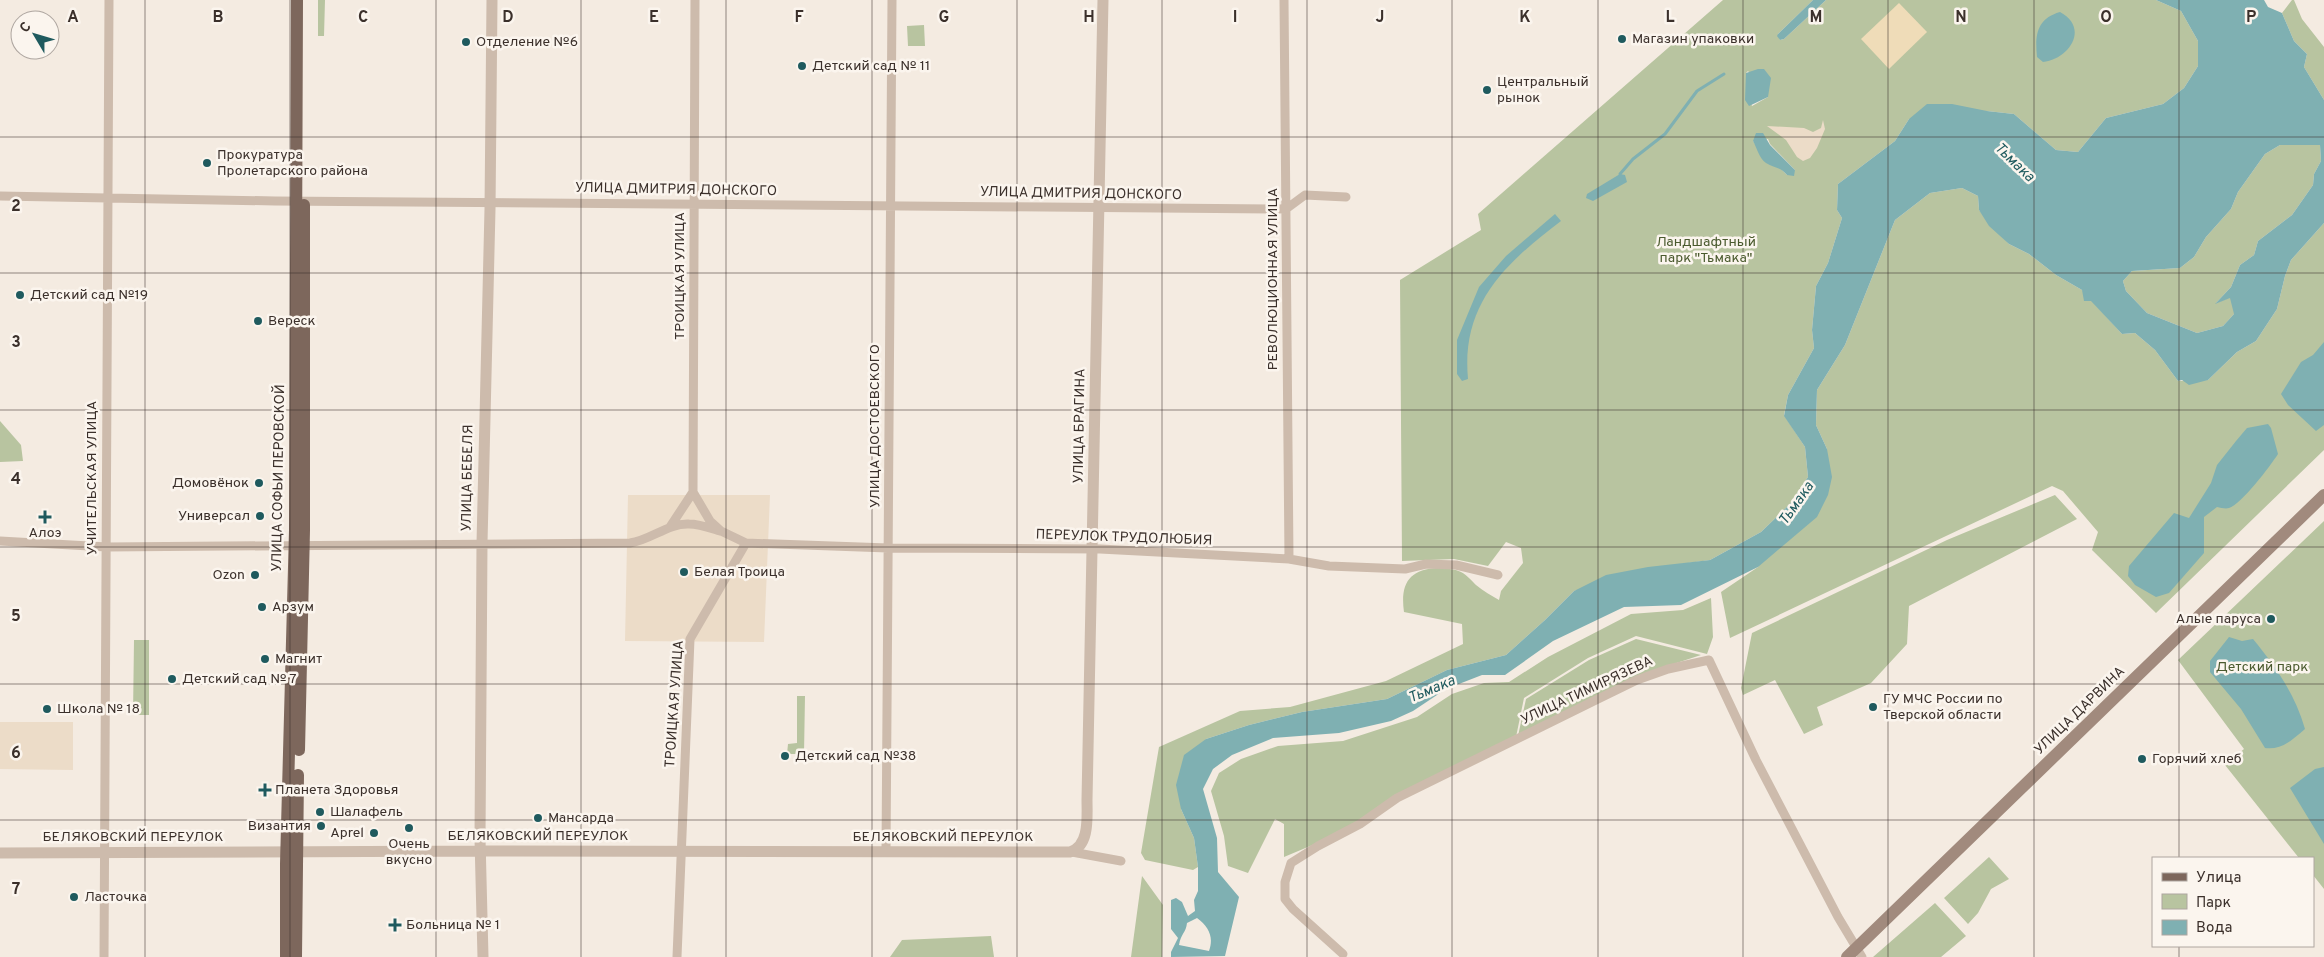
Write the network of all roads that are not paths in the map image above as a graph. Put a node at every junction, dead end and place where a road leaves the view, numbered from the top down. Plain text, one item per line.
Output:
1 (109, 0) edge
2 (297, 0) edge
3 (306, 0) edge
4 (492, 0) edge
5 (695, 0) edge
6 (892, 0) edge
7 (1103, 0) edge
8 (1284, 0) edge
9 (0, 196) edge
10 (1346, 197) dead end
11 (108, 198) junction
12 (299, 200) junction
13 (490, 201) junction
14 (694, 204) junction
15 (891, 205) junction
16 (1099, 207) junction
17 (1286, 209) junction
18 (693, 492) junction
19 (2324, 495) edge
20 (670, 527) junction
21 (721, 531) junction
22 (0, 541) edge
23 (746, 543) junction
24 (482, 544) junction
25 (107, 547) junction
26 (299, 547) junction
27 (888, 548) junction
28 (1093, 549) junction
29 (1288, 558) junction
30 (1498, 575) dead end
31 (480, 851) junction
32 (680, 851) junction
33 (1074, 851) junction
34 (104, 852) junction
35 (292, 852) junction
36 (886, 852) junction
37 (0, 853) edge
38 (1121, 861) dead end
39 (1343, 954) dead end
40 (1855, 954) edge
41 (104, 957) edge
42 (286, 957) edge
43 (296, 957) edge
44 (483, 957) edge
45 (677, 957) edge

1 - 11 street, УЧИТЕЛЬСКАЯ УЛИЦА
2 - 12 main road, УЛИЦА СОФЬИ ПЕРОВСКОЙ
3 - 12 main road, УЛИЦА СОФЬИ ПЕРОВСКОЙ
4 - 13 street, УЛИЦА БЕБЕЛЯ
5 - 14 street, ТРОИЦКАЯ УЛИЦА
6 - 15 street, УЛИЦА ДОСТОЕВСКОГО
7 - 16 street, УЛИЦА БРАГИНА
8 - 17 street, РЕВОЛЮЦИОННАЯ УЛИЦА
9 - 11 street, УЛИЦА ДМИТРИЯ ДОНСКОГО
10 - 17 street
11 - 12 street, УЛИЦА ДМИТРИЯ ДОНСКОГО
11 - 25 street, УЧИТЕЛЬСКАЯ УЛИЦА
12 - 13 street, УЛИЦА ДМИТРИЯ ДОНСКОГО
12 - 26 main road, УЛИЦА СОФЬИ ПЕРОВСКОЙ
13 - 14 street, УЛИЦА ДМИТРИЯ ДОНСКОГО
13 - 24 street, УЛИЦА БЕБЕЛЯ
14 - 15 street, УЛИЦА ДМИТРИЯ ДОНСКОГО
14 - 18 street, ТРОИЦКАЯ УЛИЦА
15 - 16 street, УЛИЦА ДМИТРИЯ ДОНСКОГО
15 - 27 street, УЛИЦА ДОСТОЕВСКОГО
16 - 17 street, УЛИЦА ДМИТРИЯ ДОНСКОГО
16 - 28 street, УЛИЦА БРАГИНА
17 - 29 street, РЕВОЛЮЦИОННАЯ УЛИЦА
18 - 20 street
18 - 21 street, ТРОИЦКАЯ УЛИЦА
19 - 40 main road, УЛИЦА ДАРВИНА
20 - 21 street
20 - 24 street
21 - 23 street, ТРОИЦКАЯ УЛИЦА
22 - 25 street
23 - 27 street, ПЕРЕУЛОК ТРУДОЛЮБИЯ
23 - 32 street, ТРОИЦКАЯ УЛИЦА
24 - 26 street
24 - 31 street, УЛИЦА БЕБЕЛЯ
25 - 26 street
25 - 34 street, УЧИТЕЛЬСКАЯ УЛИЦА
26 - 35 main road, УЛИЦА СОФЬИ ПЕРОВСКОЙ
27 - 28 street, ПЕРЕУЛОК ТРУДОЛЮБИЯ
27 - 36 street, УЛИЦА ДОСТОЕВСКОГО
28 - 29 street, ПЕРЕУЛОК ТРУДОЛЮБИЯ
28 - 33 street, УЛИЦА БРАГИНА
29 - 30 street, ПЕРЕУЛОК ТРУДОЛЮБИЯ
31 - 32 street, БЕЛЯКОВСКИЙ ПЕРЕУЛОК
31 - 35 street, БЕЛЯКОВСКИЙ ПЕРЕУЛОК
31 - 44 street, УЛИЦА БЕБЕЛЯ
32 - 36 street, БЕЛЯКОВСКИЙ ПЕРЕУЛОК
32 - 45 street, ТРОИЦКАЯ УЛИЦА
33 - 36 street, БЕЛЯКОВСКИЙ ПЕРЕУЛОК
33 - 38 street
34 - 35 street, БЕЛЯКОВСКИЙ ПЕРЕУЛОК
34 - 37 street, БЕЛЯКОВСКИЙ ПЕРЕУЛОК
34 - 41 street, УЧИТЕЛЬСКАЯ УЛИЦА
35 - 42 main road, УЛИЦА СОФЬИ ПЕРОВСКОЙ
35 - 43 main road, УЛИЦА СОФЬИ ПЕРОВСКОЙ
39 - 40 street, УЛИЦА ТИМИРЯЗЕВА

